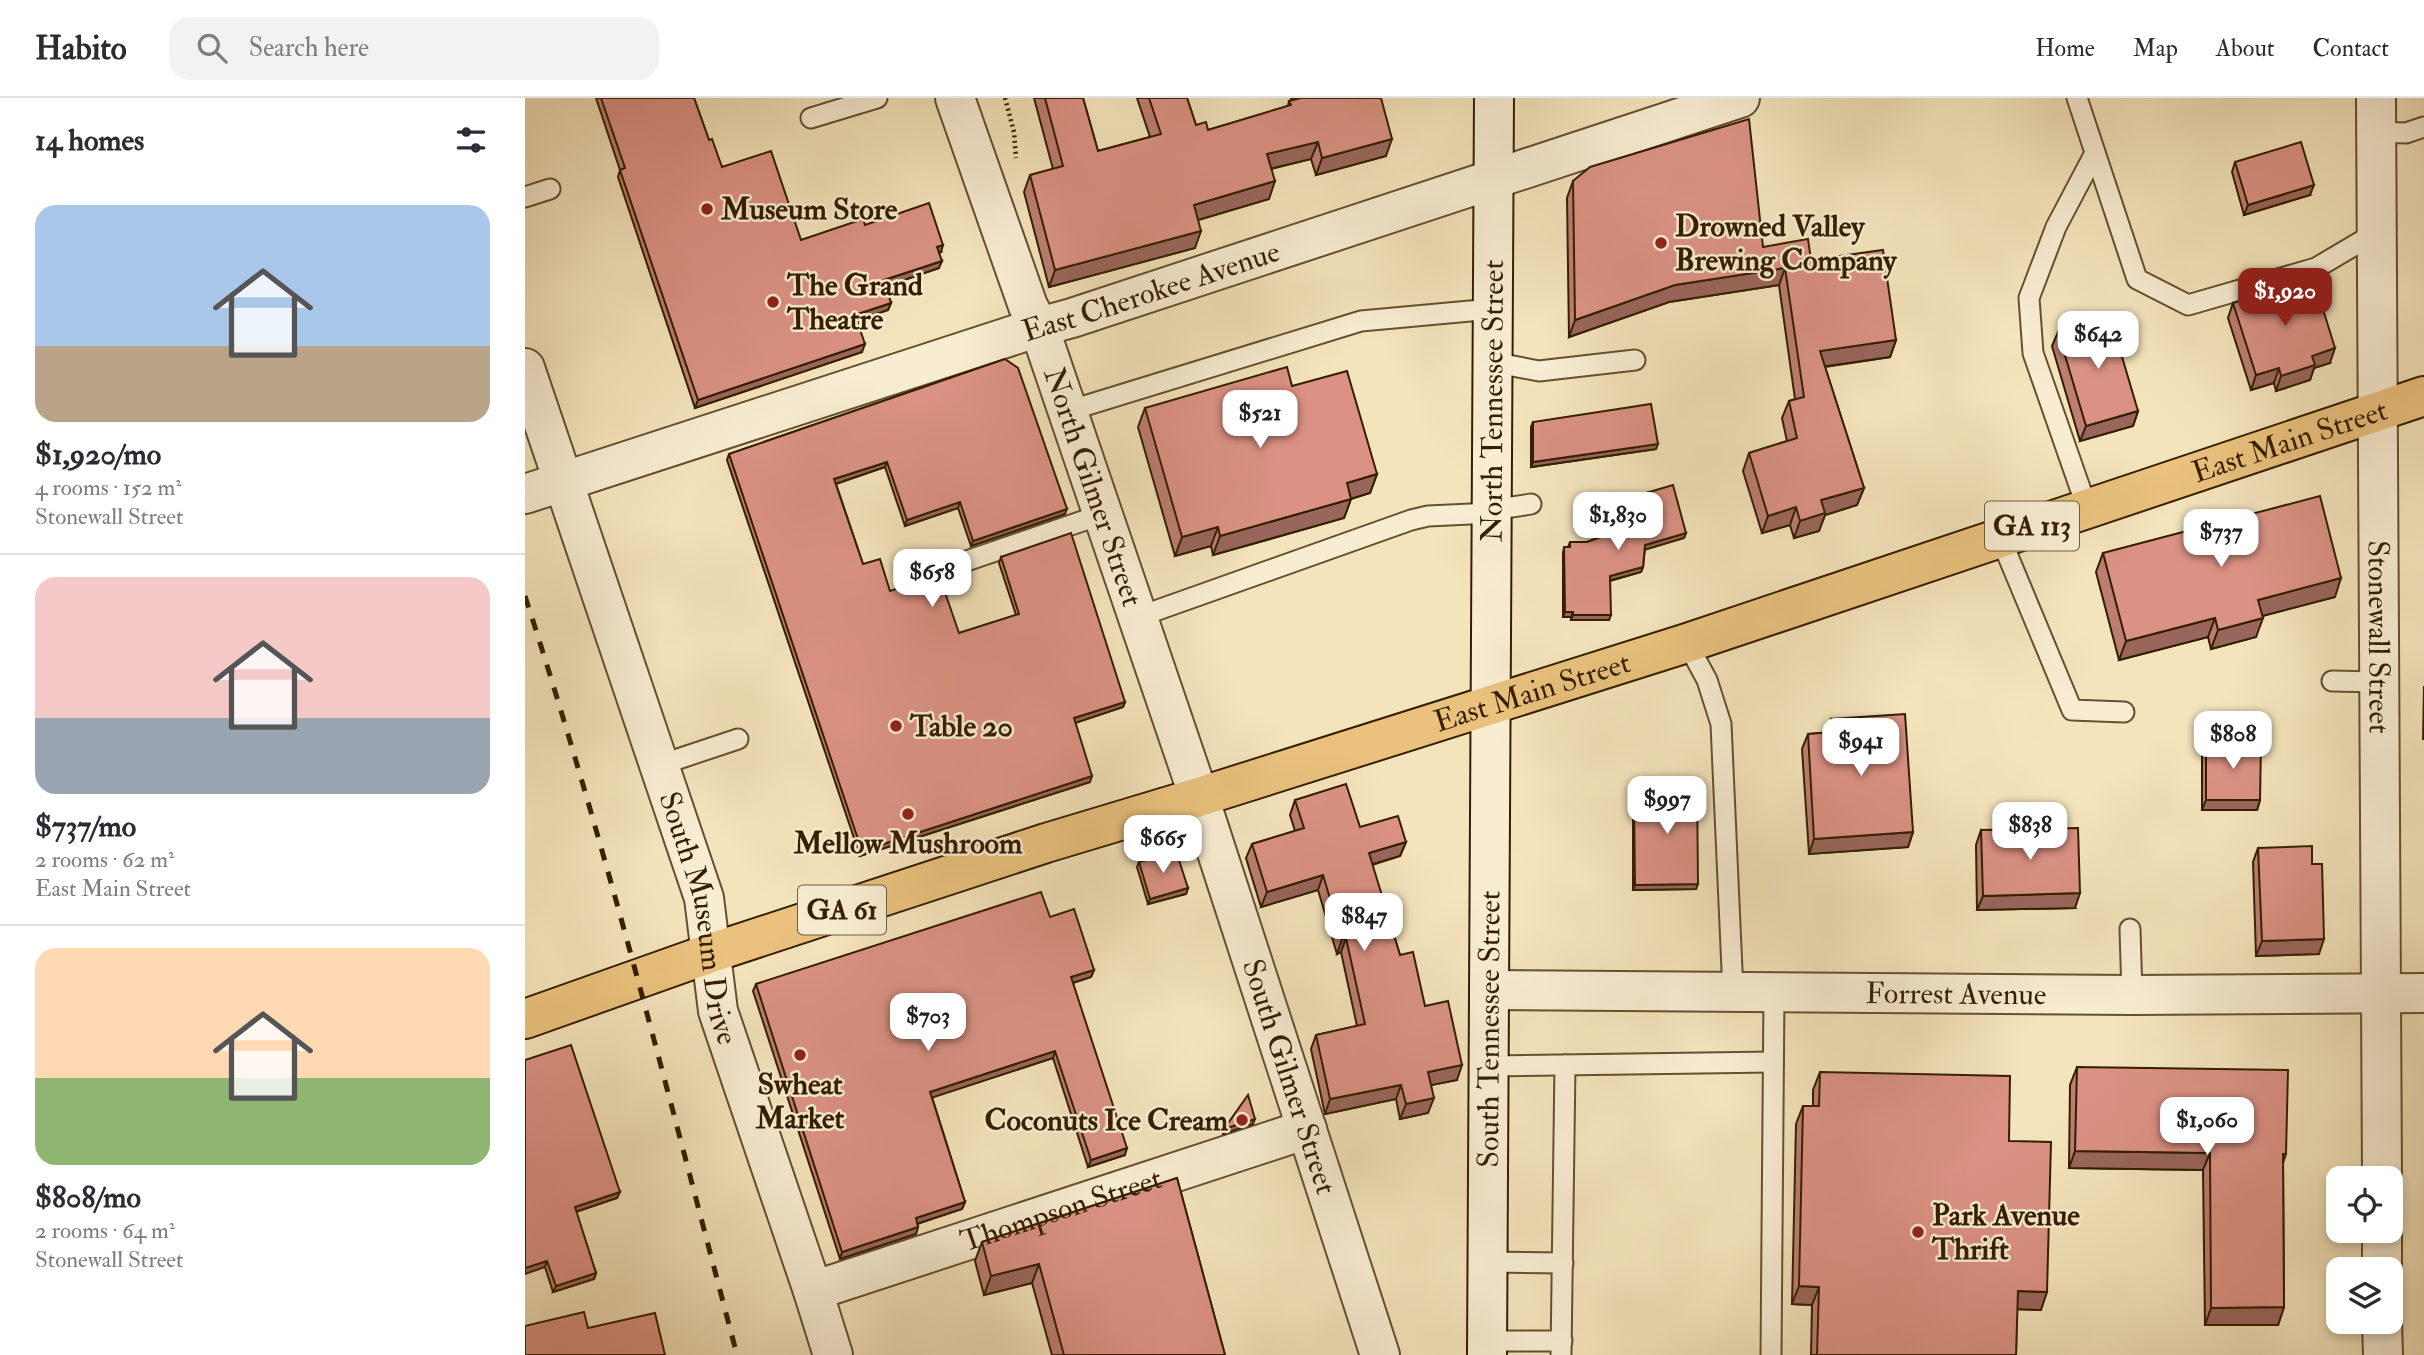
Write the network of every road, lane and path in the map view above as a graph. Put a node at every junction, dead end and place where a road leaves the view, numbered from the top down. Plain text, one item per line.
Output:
1 (877, 98) edge
2 (955, 98) edge
3 (1005, 98) edge
4 (1494, 98) edge
5 (1740, 98) edge
6 (2077, 98) edge
7 (2376, 115) edge
8 (811, 118) dead end
9 (2424, 127) edge
10 (2095, 153) junction
11 (1016, 166) dead end
12 (1493, 178) junction
13 (549, 189) dead end
14 (525, 197) edge
15 (2377, 232) junction
16 (1492, 309) junction
17 (1039, 327) junction
18 (1635, 360) dead end
19 (1492, 362) junction
20 (525, 368) edge
21 (2424, 396) edge
22 (1068, 411) junction
23 (2378, 411) junction
24 (563, 482) junction
25 (525, 494) edge
26 (1531, 504) dead end
27 (2087, 508) junction
28 (1492, 512) junction
29 (1103, 514) junction
30 (2000, 537) junction
31 (952, 566) dead end
32 (1138, 617) junction
33 (1687, 643) junction
34 (2332, 681) dead end
35 (2379, 682) junction
36 (1491, 704) junction
37 (2124, 712) dead end
38 (738, 739) dead end
39 (660, 765) junction
40 (1199, 797) junction
41 (2130, 929) dead end
42 (711, 953) junction
43 (1489, 990) junction
44 (1733, 992) junction
45 (2380, 992) junction
46 (1774, 993) junction
47 (2424, 993) edge
48 (2132, 995) junction
49 (525, 1019) edge
50 (1773, 1062) junction
51 (1565, 1065) junction
52 (1488, 1066) junction
53 (1307, 1129) junction
54 (2382, 1166) edge
55 (1487, 1262) junction
56 (1563, 1264) junction
57 (813, 1291) junction
58 (2382, 1334) edge
59 (1487, 1348) edge
60 (1562, 1348) edge
61 (833, 1355) edge
62 (1380, 1355) edge
63 (1771, 1355) edge
64 (2383, 1355) edge

1 - 8 lane
2 - 17 street, North Gilmer Street
3 - 11 path
4 - 12 street, North Tennessee Street
5 - 12 street, East Cherokee Avenue
6 - 10 lane
7 - 9 lane
7 - 15 street, Stonewall Street
10 - 15 lane
10 - 27 lane
12 - 16 street, North Tennessee Street
12 - 17 street, East Cherokee Avenue
13 - 14 lane
15 - 23 street, Stonewall Street
16 - 19 street, North Tennessee Street
16 - 22 lane
17 - 22 street, North Gilmer Street
17 - 24 street, East Cherokee Avenue
18 - 19 lane
19 - 28 street, North Tennessee Street
20 - 24 street, South Museum Drive
21 - 23 main road, East Main Street / GA 113
22 - 29 street, North Gilmer Street
23 - 27 main road, East Main Street / GA 113
23 - 35 street, Stonewall Street
24 - 25 street, East Cherokee Avenue
24 - 39 street, South Museum Drive
26 - 28 lane
27 - 30 main road, East Main Street / GA 113
28 - 32 lane
28 - 36 street, North Tennessee Street
29 - 31 lane
29 - 32 street, North Gilmer Street
30 - 33 main road, East Main Street / GA 113
30 - 37 lane
32 - 40 street, North Gilmer Street
33 - 36 main road, East Main Street / GA 113
33 - 44 lane
34 - 35 lane
35 - 45 street, Stonewall Street
36 - 40 main road, East Main Street / GA 61
36 - 43 street, South Tennessee Street
38 - 39 lane
39 - 42 street, South Museum Drive
40 - 42 main road, East Main Street / GA 61
40 - 53 street, South Gilmer Street
41 - 48 lane
42 - 49 main road, East Main Street / GA 61
42 - 57 street, South Museum Drive
43 - 44 street, Forrest Avenue
43 - 52 street, South Tennessee Street
44 - 46 street, Forrest Avenue
45 - 47 street, Forrest Avenue
45 - 48 street, Forrest Avenue
45 - 54 street, Stonewall Street
46 - 48 street, Forrest Avenue
46 - 50 lane
50 - 51 lane
50 - 63 lane
51 - 52 lane
51 - 56 lane
52 - 55 street, South Tennessee Street
53 - 57 street, Thompson Street
53 - 62 street, South Gilmer Street
55 - 56 lane
55 - 59 street, South Tennessee Street
56 - 60 lane
57 - 61 street, South Museum Drive
58 - 64 street
59 - 60 lane

